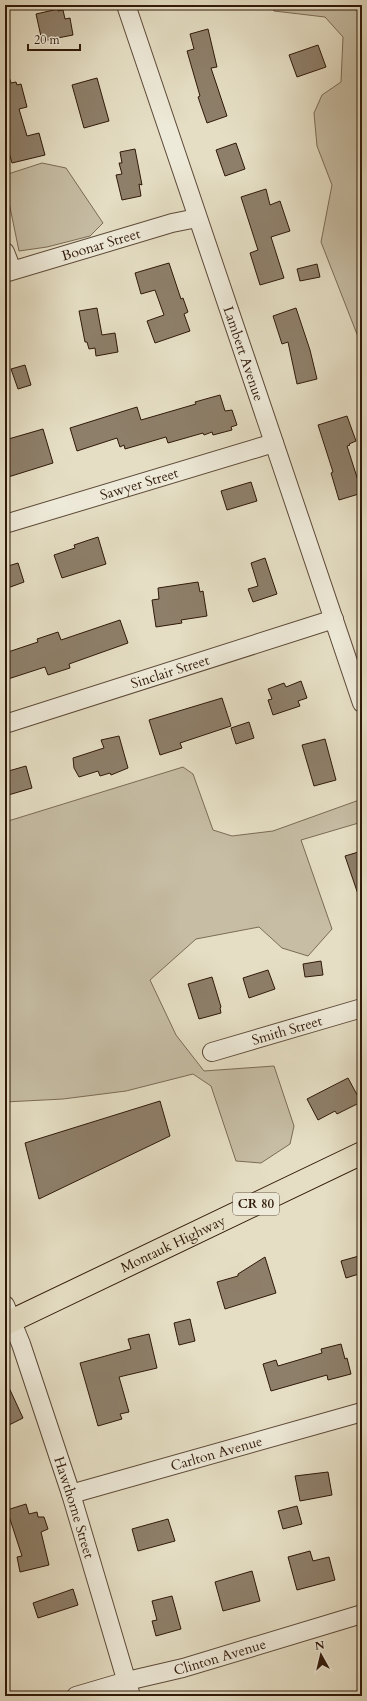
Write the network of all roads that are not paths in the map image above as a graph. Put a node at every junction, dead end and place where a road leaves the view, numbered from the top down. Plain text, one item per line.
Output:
1 (126, 5) edge
2 (197, 218) junction
3 (5, 252) edge
4 (9, 272) edge
5 (274, 443) junction
6 (5, 524) edge
7 (334, 619) junction
8 (362, 703) edge
9 (5, 724) edge
10 (362, 1008) edge
11 (212, 1052) dead end
12 (362, 1153) edge
13 (7, 1316) edge
14 (362, 1412) edge
15 (71, 1494) junction
16 (362, 1614) edge
17 (129, 1688) edge
18 (76, 1696) edge

1 - 2 street, Lambert Avenue
2 - 4 street, Boonar Street
2 - 5 street, Lambert Avenue
3 - 4 street
5 - 6 street, Sawyer Street
5 - 7 street, Lambert Avenue
7 - 8 street, Lambert Avenue
7 - 9 street, Sinclair Street
10 - 11 street, Smith Street
12 - 13 main road, Montauk Highway / CR 80
13 - 15 street, Hawthorne Street
14 - 15 street, Carlton Avenue
15 - 17 street, Hawthorne Street
16 - 17 street, Clinton Avenue
17 - 18 street, Clinton Avenue

